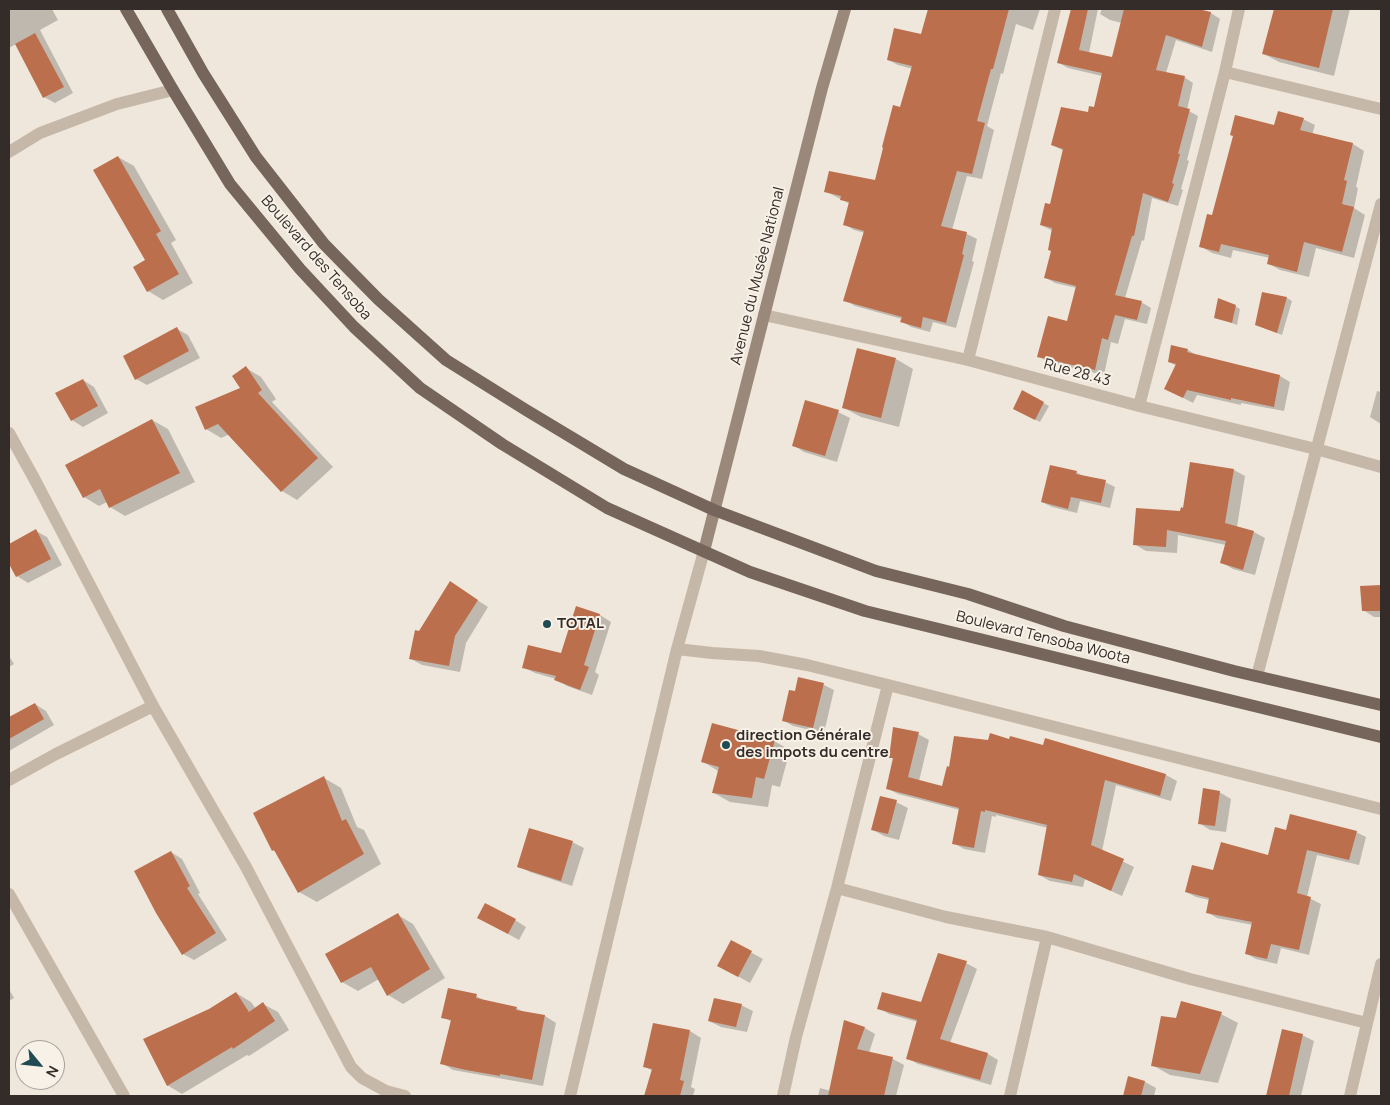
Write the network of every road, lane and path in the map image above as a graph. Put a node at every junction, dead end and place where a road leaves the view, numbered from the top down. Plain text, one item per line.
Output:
1 (126, 9) edge
2 (167, 9) edge
3 (845, 9) edge
4 (1055, 9) edge
5 (1239, 9) edge
6 (1225, 72) junction
7 (172, 90) junction
8 (1381, 109) edge
9 (9, 152) edge
10 (1381, 204) edge
11 (764, 315) junction
12 (968, 360) junction
13 (1139, 406) junction
14 (9, 433) edge
15 (1316, 449) junction
16 (1381, 467) edge
17 (714, 510) junction
18 (704, 551) junction
19 (677, 649) junction
20 (1257, 676) junction
21 (888, 685) junction
22 (1381, 705) edge
23 (153, 706) junction
24 (1381, 737) edge
25 (9, 780) edge
26 (1381, 809) edge
27 (837, 888) junction
28 (9, 894) edge
29 (1047, 937) junction
30 (1381, 964) edge
31 (1367, 1023) junction
32 (124, 1096) edge
33 (406, 1096) edge
34 (570, 1096) edge
35 (782, 1096) edge
36 (1010, 1096) edge
37 (1350, 1096) edge

1 - 7 main road, Boulevard des Tensoba
2 - 17 main road, Boulevard des Tensoba
3 - 11 street, Avenue du Musée National
4 - 12 street
5 - 6 street
6 - 8 street
6 - 13 street
7 - 9 street
7 - 18 main road, Boulevard des Tensoba
10 - 15 street
11 - 12 street, Rue 28.43
11 - 17 street, Avenue du Musée National
12 - 13 street, Rue 28.43
13 - 15 street, Rue 28.43
14 - 23 street
15 - 16 street, Rue 28.43
15 - 20 street
17 - 18 street, Avenue du Musée National
17 - 20 main road, Boulevard Tensoba Woota
18 - 19 street
18 - 24 main road, Boulevard Tensoba Woota
19 - 21 street
19 - 34 street
20 - 22 main road, Boulevard Tensoba Woota
21 - 26 street
21 - 27 street
23 - 25 street
23 - 33 street
27 - 29 street
27 - 35 street
28 - 32 street
29 - 31 street
29 - 36 street
30 - 31 street
31 - 37 street

